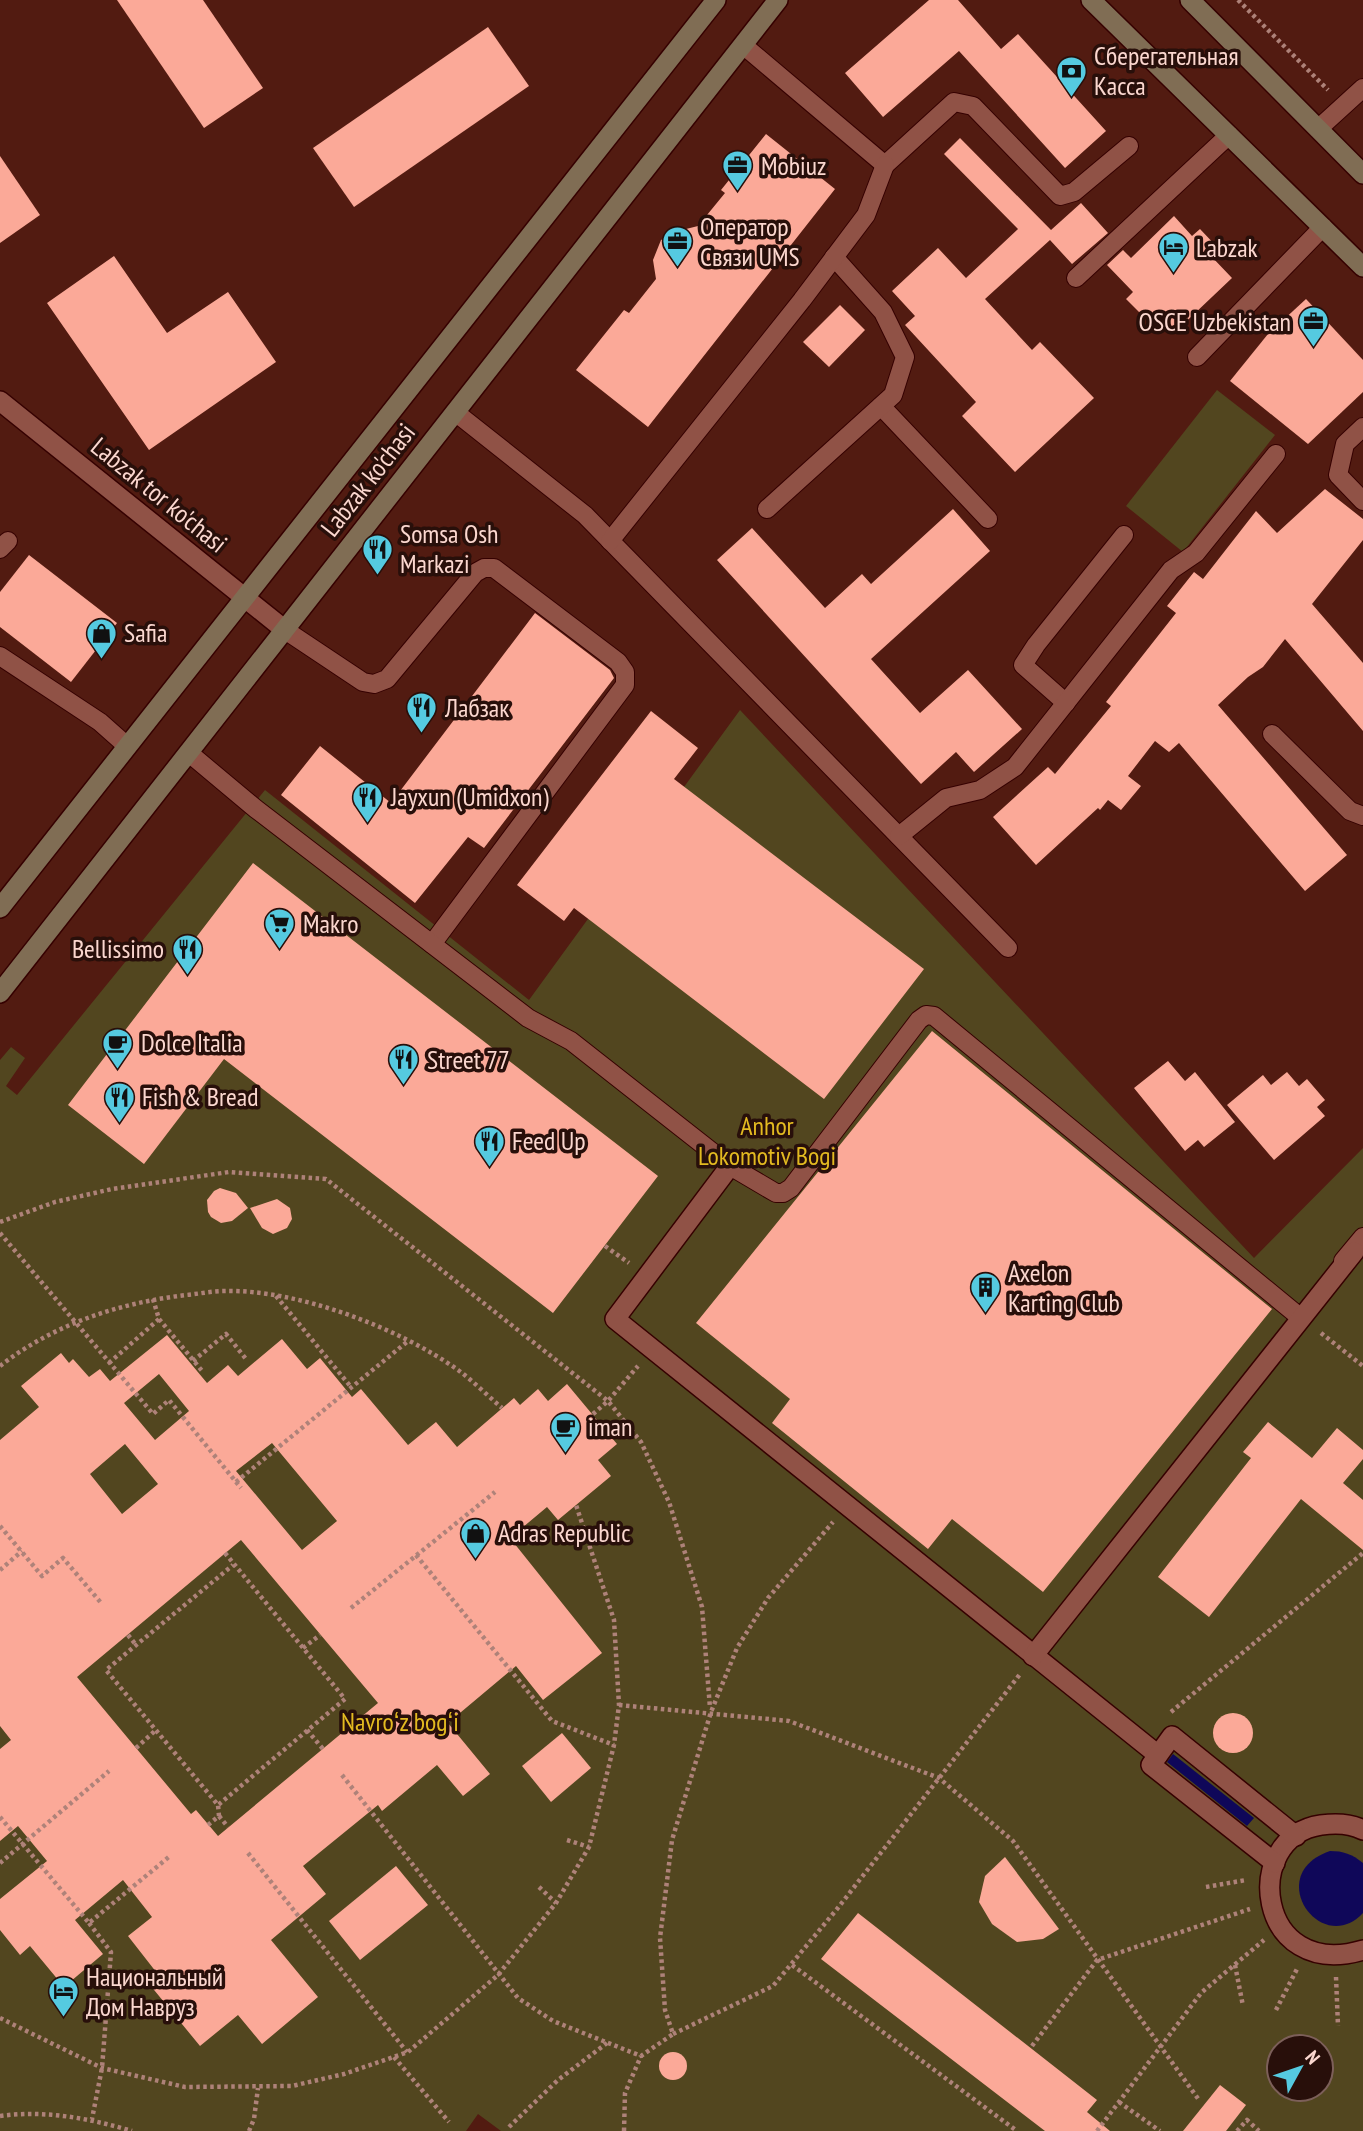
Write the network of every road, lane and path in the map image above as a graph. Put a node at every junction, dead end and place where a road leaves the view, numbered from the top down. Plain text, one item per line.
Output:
1 (716, 0) edge
2 (778, 0) edge
3 (1091, 0) edge
4 (1190, 0) edge
5 (1238, 0) edge
6 (743, 45) junction
7 (1363, 88) edge
8 (1344, 106) junction
9 (1318, 129) junction
10 (1229, 135) junction
11 (1129, 146) dead end
12 (885, 165) junction
13 (1363, 174) edge
14 (1323, 227) junction
15 (834, 257) junction
16 (1363, 267) edge
17 (1076, 278) dead end
18 (1197, 358) dead end
19 (0, 401) edge
20 (881, 406) junction
21 (454, 412) junction
22 (1363, 427) edge
23 (1276, 454) dead end
24 (1363, 501) edge
25 (767, 509) dead end
26 (988, 519) dead end
27 (1124, 535) dead end
28 (610, 541) junction
29 (244, 598) junction
30 (285, 630) junction
31 (0, 656) edge
32 (1066, 703) junction
33 (1272, 734) dead end
34 (127, 746) junction
35 (189, 753) junction
36 (1363, 816) edge
37 (899, 836) junction
38 (0, 908) edge
39 (432, 944) junction
40 (1008, 948) dead end
41 (0, 993) edge
42 (730, 1166) junction
43 (0, 1222) edge
44 (0, 1233) edge
45 (1360, 1243) edge
46 (276, 1296) junction
47 (153, 1299) junction
48 (1299, 1316) junction
49 (159, 1319) junction
50 (75, 1321) junction
51 (408, 1341) junction
52 (653, 1350) junction
53 (246, 1359) dead end
54 (193, 1361) junction
55 (109, 1363) junction
56 (0, 1366) edge
57 (1363, 1366) edge
58 (203, 1372) dead end
59 (351, 1387) junction
60 (608, 1402) junction
61 (502, 1408) dead end
62 (593, 1414) dead end
63 (236, 1482) junction
64 (242, 1488) dead end
65 (495, 1492) dead end
66 (576, 1505) dead end
67 (847, 1506) junction
68 (0, 1525) edge
69 (22, 1551) junction
70 (225, 1553) dead end
71 (1363, 1553) edge
72 (416, 1555) junction
73 (233, 1564) junction
74 (0, 1570) edge
75 (102, 1604) dead end
76 (351, 1608) dead end
77 (320, 1634) dead end
78 (128, 1635) dead end
79 (136, 1645) junction
80 (303, 1648) junction
81 (1034, 1656) junction
82 (619, 1705) junction
83 (710, 1712) junction
84 (1170, 1713) dead end
85 (156, 1730) junction
86 (307, 1730) junction
87 (614, 1745) junction
88 (136, 1748) dead end
89 (323, 1749) dead end
90 (1158, 1755) junction
91 (109, 1771) dead end
92 (342, 1775) dead end
93 (939, 1779) junction
94 (218, 1805) junction
95 (219, 1816) junction
96 (0, 1817) edge
97 (208, 1825) dead end
98 (228, 1827) dead end
99 (1363, 1830) edge
100 (1296, 1836) junction
101 (566, 1840) dead end
102 (23, 1844) junction
103 (589, 1847) junction
104 (247, 1853) dead end
105 (170, 1856) dead end
106 (0, 1863) edge
107 (1273, 1869) junction
108 (1206, 1887) dead end
109 (540, 1888) dead end
110 (1271, 1902) junction
111 (556, 1903) junction
112 (89, 1923) junction
113 (1280, 1926) junction
114 (1307, 1949) junction
115 (1363, 1950) edge
116 (1335, 1955) junction
117 (1097, 1960) junction
118 (1235, 1964) junction
119 (792, 1965) junction
120 (498, 1975) junction
121 (1243, 2006) dead end
122 (1276, 2010) dead end
123 (0, 2018) edge
124 (1338, 2026) dead end
125 (673, 2034) junction
126 (608, 2043) junction
127 (1032, 2046) dead end
128 (1161, 2047) junction
129 (408, 2052) junction
130 (641, 2056) junction
131 (394, 2057) junction
132 (102, 2068) junction
133 (258, 2088) junction
134 (1199, 2100) dead end
135 (1119, 2102) junction
136 (0, 2116) edge
137 (92, 2119) junction
138 (449, 2122) dead end
139 (509, 2127) dead end
140 (132, 2131) edge
141 (249, 2131) edge
142 (624, 2131) edge
143 (1017, 2131) edge
144 (1097, 2131) edge
145 (1160, 2131) edge
146 (1237, 2131) edge
147 (1259, 2131) edge

1 - 29 main road, Labzak ko'chasi
2 - 6 main road, Labzak ko'chasi
3 - 10 main road
4 - 9 main road
5 - 8 path
6 - 12 lane
6 - 21 main road, Labzak ko'chasi
7 - 8 lane
8 - 9 lane
9 - 13 main road
10 - 14 main road
10 - 17 lane
11 - 12 lane
12 - 15 lane
14 - 16 main road
14 - 18 lane
15 - 20 lane
15 - 28 lane
19 - 29 street, Labzak tor ko'chasi
20 - 25 lane
20 - 26 lane
21 - 28 lane
21 - 30 main road, Labzak ko'chasi
22 - 24 lane
23 - 32 lane
27 - 32 lane
28 - 37 lane
29 - 30 street, Labzak tor ko'chasi
29 - 34 main road, Labzak ko'chasi
30 - 35 main road, Labzak ko'chasi
30 - 39 lane
31 - 34 lane
32 - 37 lane
33 - 36 lane
34 - 38 main road, Labzak ko'chasi
35 - 39 lane
35 - 41 main road, Labzak ko'chasi
37 - 40 lane
39 - 42 lane
42 - 48 lane
42 - 52 street
43 - 60 path
44 - 50 path
45 - 48 street
46 - 47 path
46 - 51 path
46 - 59 path
47 - 49 path
47 - 50 path
48 - 57 path
48 - 81 street
49 - 54 path
49 - 55 path
50 - 55 path
50 - 56 path
51 - 59 path
51 - 61 path
52 - 60 path
52 - 67 street
53 - 54 path
54 - 58 path
55 - 63 path
59 - 63 path
60 - 62 path
60 - 83 path
63 - 64 path
65 - 72 path
66 - 82 path
67 - 81 street
67 - 83 path
68 - 69 path
69 - 74 path
69 - 75 path
70 - 73 path
71 - 84 path
72 - 76 path
72 - 87 path
73 - 79 path
73 - 80 path
77 - 80 path
78 - 79 path
79 - 85 path
80 - 86 path
81 - 90 street
81 - 93 path
82 - 83 path
82 - 87 path
83 - 93 path
83 - 125 path
85 - 88 path
85 - 94 path
86 - 89 path
86 - 94 path
87 - 103 path
90 - 100 street
90 - 107 street
91 - 102 path
92 - 120 path
93 - 117 path
93 - 119 path
94 - 95 path
95 - 97 path
95 - 98 path
96 - 102 path
99 - 100 street
100 - 107 street
101 - 103 path
102 - 106 path
102 - 112 path
103 - 111 path
104 - 129 path
105 - 112 path
107 - 108 path
107 - 110 street
109 - 111 path
110 - 113 street
110 - 117 path
111 - 120 path
112 - 132 path
113 - 114 street
113 - 118 path
114 - 116 street
114 - 122 path
115 - 116 street
116 - 124 path
117 - 127 path
117 - 128 path
118 - 121 path
118 - 128 path
119 - 125 path
119 - 143 path
120 - 126 path
120 - 129 path
123 - 132 path
125 - 130 path
126 - 130 path
126 - 139 path
128 - 134 path
128 - 135 path
129 - 131 path
130 - 142 path
131 - 133 path
131 - 138 path
132 - 133 path
132 - 137 path
133 - 141 path
135 - 144 path
135 - 145 path
136 - 137 path
137 - 140 path
146 - 147 path

